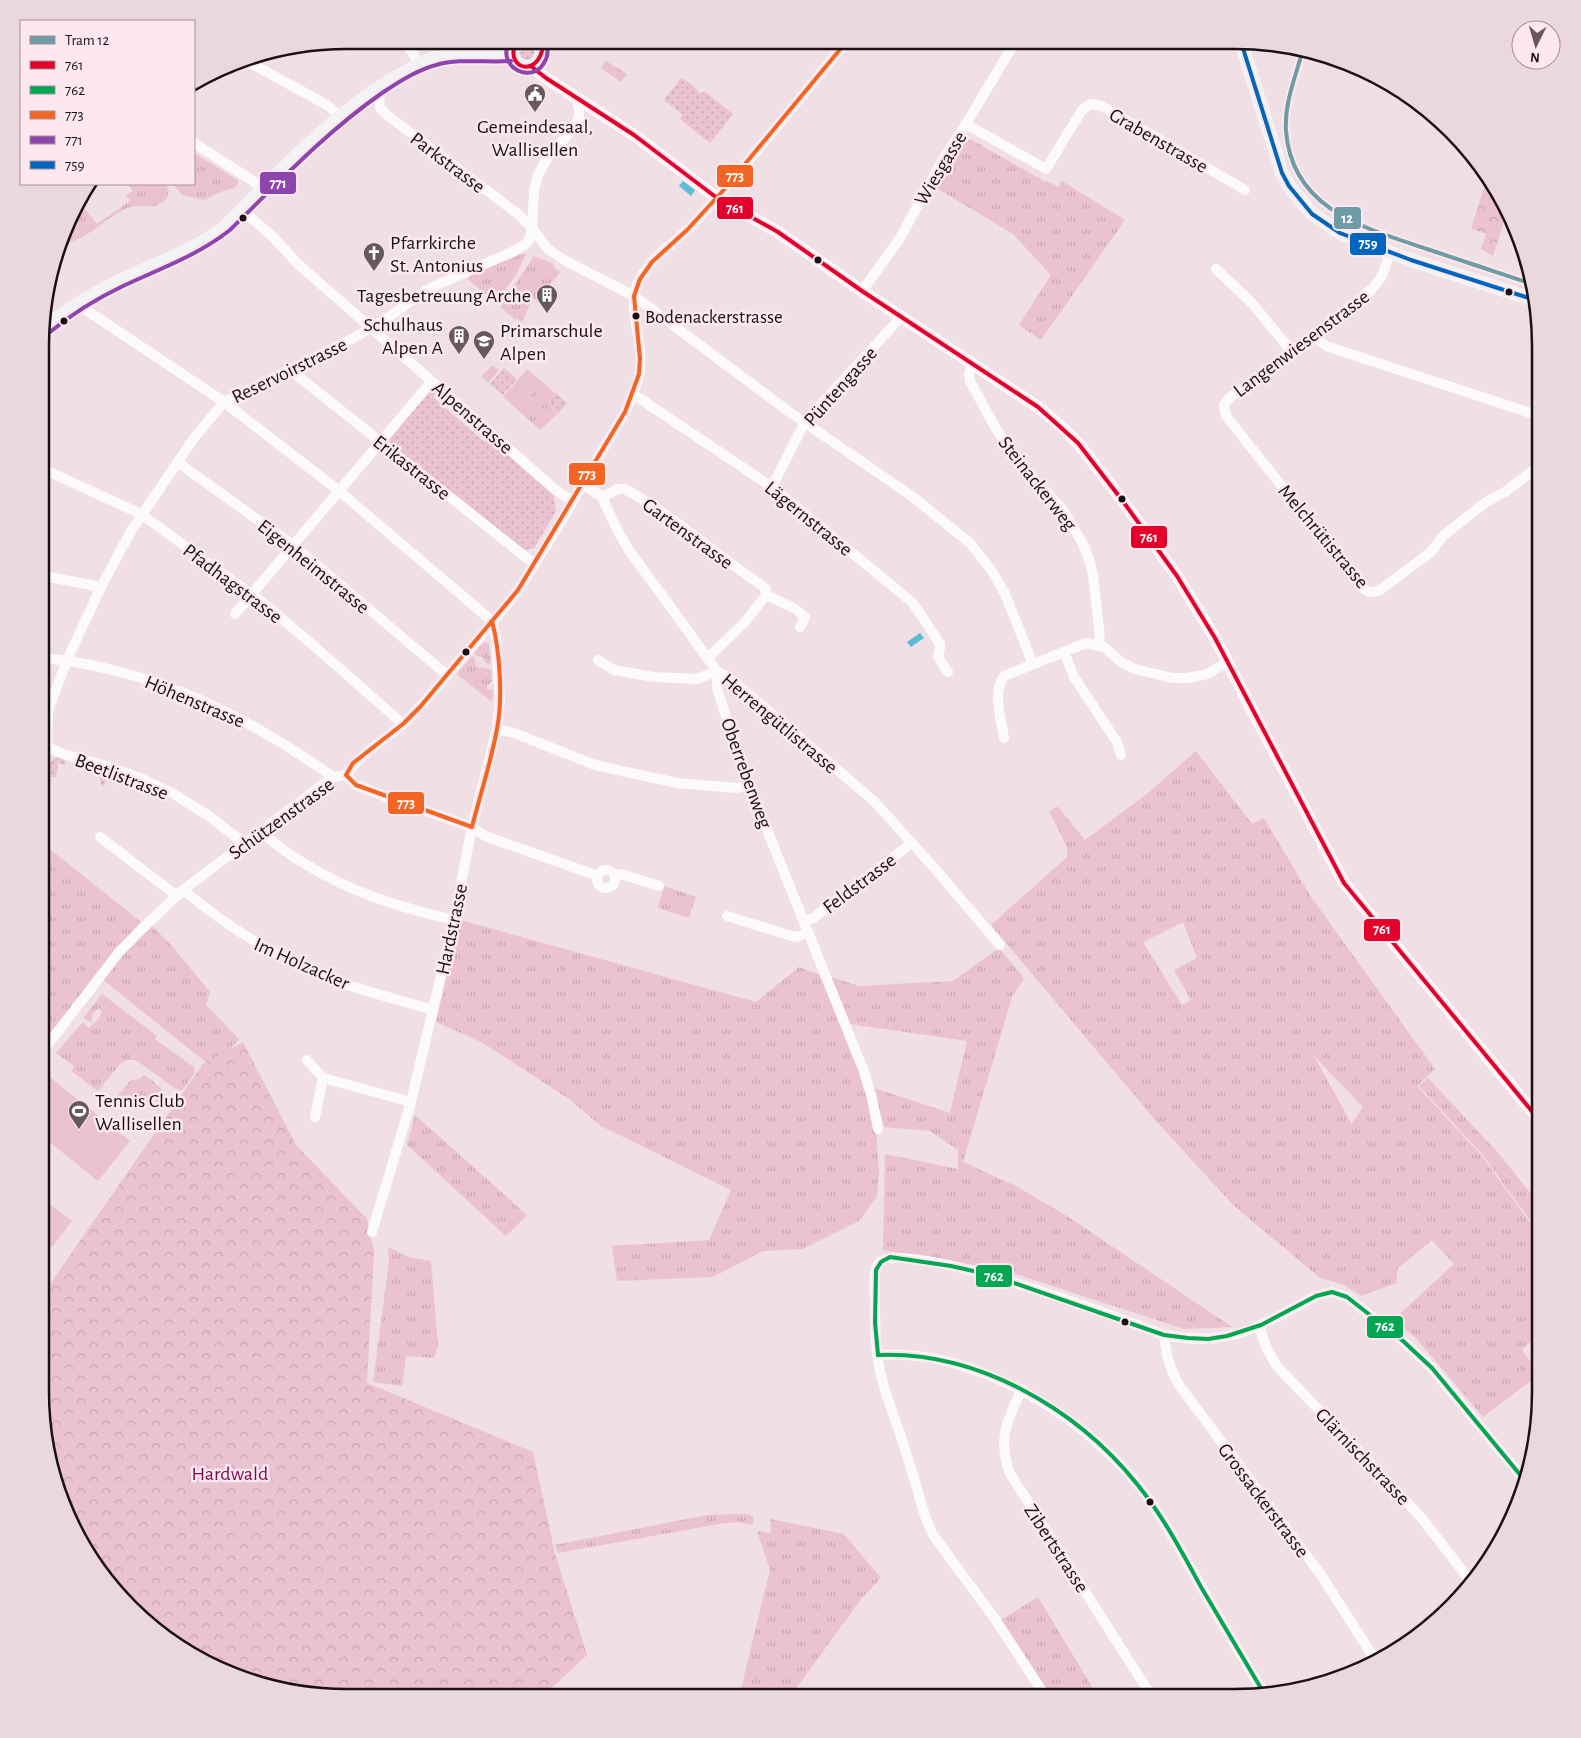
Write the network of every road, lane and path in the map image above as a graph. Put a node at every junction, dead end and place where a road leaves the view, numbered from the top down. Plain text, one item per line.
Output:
1 (410, 49) edge
2 (513, 49) edge
3 (539, 49) edge
4 (840, 49) edge
5 (1011, 49) edge
6 (1243, 49) edge
7 (512, 55) junction
8 (252, 64) edge
9 (419, 65) junction
10 (532, 67) junction
11 (378, 89) junction
12 (576, 96) junction
13 (340, 116) junction
14 (966, 124) junction
15 (195, 144) edge
16 (262, 189) junction
17 (1245, 190) dead end
18 (717, 198) junction
19 (242, 210) junction
20 (532, 228) junction
21 (1390, 253) junction
22 (1216, 269) dead end
23 (862, 292) junction
24 (634, 296) junction
25 (1529, 298) edge
26 (77, 304) junction
27 (901, 317) junction
28 (49, 325) edge
29 (370, 328) junction
30 (1314, 336) junction
31 (1292, 352) junction
32 (973, 364) junction
33 (289, 369) junction
34 (432, 381) junction
35 (632, 395) junction
36 (224, 402) junction
37 (1224, 405) joint
38 (1532, 413) edge
39 (804, 422) junction
40 (380, 441) junction
41 (177, 462) junction
42 (1532, 471) edge
43 (49, 472) edge
44 (583, 484) junction
45 (772, 487) junction
46 (338, 490) junction
47 (602, 497) junction
48 (573, 501) junction
49 (141, 514) junction
50 (293, 545) junction
51 (535, 562) junction
52 (49, 577) edge
53 (101, 587) junction
54 (252, 594) junction
55 (766, 595) junction
56 (235, 614) dead end
57 (492, 621) junction
58 (800, 627) dead end
59 (1098, 645) junction
60 (1064, 652) junction
61 (49, 658) edge
62 (708, 658) junction
63 (67, 660) junction
64 (598, 660) dead end
65 (1228, 662) junction
66 (1033, 664) junction
67 (717, 671) junction
68 (948, 672) dead end
69 (446, 675) junction
70 (49, 708) edge
71 (403, 724) junction
72 (497, 729) junction
73 (1004, 738) dead end
74 (49, 746) edge
75 (1121, 755) dead end
76 (346, 775) junction
77 (333, 777) junction
78 (749, 785) junction
79 (472, 827) junction
80 (260, 832) junction
81 (100, 837) dead end
82 (244, 843) junction
83 (912, 843) junction
84 (598, 876) junction
85 (615, 876) junction
86 (659, 886) dead end
87 (180, 893) junction
88 (727, 916) dead end
89 (454, 920) junction
90 (804, 921) junction
91 (809, 933) junction
92 (1000, 945) dead end
93 (433, 1010) junction
94 (49, 1043) edge
95 (307, 1060) dead end
96 (323, 1078) junction
97 (411, 1102) junction
98 (1532, 1111) edge
99 (315, 1117) dead end
100 (878, 1129) dead end
101 (372, 1232) dead end
102 (1259, 1327) junction
103 (1164, 1335) junction
104 (878, 1355) junction
105 (1022, 1389) junction
106 (1520, 1475) edge
107 (1468, 1577) edge
108 (1373, 1656) edge
109 (1261, 1688) edge
110 (1041, 1689) edge
111 (1147, 1689) edge

1 - 9 street
2 - 7 main road
3 - 10 main road
4 - 18 street, Schützenstrasse
5 - 14 street, Wiesgasse
6 - 21 main road
7 - 9 main road
7 - 10 main road
8 - 13 street
9 - 11 main road
10 - 12 street
11 - 13 main road
11 - 20 street, Parkstrasse
12 - 18 street
12 - 20 street
13 - 16 main road
14 - 17 street, Grabenstrasse
14 - 23 street, Wiesgasse
15 - 16 street
16 - 19 main road
18 - 23 street
18 - 24 street, Schützenstrasse
19 - 26 main road
19 - 29 street, Alpenstrasse
20 - 24 street, Parkstrasse
20 - 29 street, Reservoirstrasse
21 - 25 main road
21 - 30 street, Langenwiesenstrasse
22 - 31 street
23 - 27 street
24 - 35 street, Schützenstrasse
24 - 39 street
26 - 28 main road
26 - 36 street
27 - 32 street
27 - 39 street, Püntengasse
29 - 33 street, Reservoirstrasse
29 - 34 street, Alpenstrasse
30 - 31 street, Langenwiesenstrasse
30 - 38 street
31 - 37 street, Langenwiesenstrasse
32 - 59 street, Steinackerweg
32 - 65 street
33 - 36 street, Reservoirstrasse
33 - 40 street, Erikastrasse
34 - 40 street
34 - 48 street, Alpenstrasse
35 - 44 street, Schützenstrasse
35 - 45 street, Lägernstrasse
36 - 41 street, Reservoirstrasse
36 - 46 street
37 - 42 street, Melchrütistrasse
39 - 45 street, Püntengasse
39 - 66 street
40 - 46 street
40 - 51 street, Erikastrasse
41 - 49 street, Reservoirstrasse
41 - 50 street, Eigenheimstrasse
43 - 49 street, Pfadhagstrasse
44 - 47 street
44 - 48 street, Schützenstrasse
45 - 68 street, Lägernstrasse
46 - 50 street
46 - 57 street
47 - 55 street, Gartenstrasse
47 - 62 street, Herrengütlistrasse
48 - 51 street, Schützenstrasse
49 - 53 street, Reservoirstrasse
49 - 54 street, Pfadhagstrasse
50 - 54 street
50 - 69 street, Eigenheimstrasse
51 - 57 street, Schützenstrasse
52 - 53 street
53 - 63 street, Reservoirstrasse
54 - 56 street
54 - 71 street, Pfadhagstrasse
55 - 58 street, Gartenstrasse
55 - 62 street
57 - 69 street, Schützenstrasse
57 - 72 street, Hardstrasse
59 - 60 street
59 - 65 street
60 - 66 street
60 - 75 street
61 - 63 street, Höhenstrasse
62 - 67 street, Herrengütlistrasse
63 - 70 street, Beetlistrasse
63 - 77 street, Höhenstrasse
64 - 67 street
65 - 98 street
66 - 73 street
67 - 78 street, Oberrebenweg
67 - 83 street, Herrengütlistrasse
69 - 71 street, Schützenstrasse
71 - 76 street, Schützenstrasse
72 - 78 street
72 - 79 street, Hardstrasse
74 - 82 street, Beetlistrasse
76 - 77 street, Schützenstrasse
76 - 79 street
77 - 80 street, Schützenstrasse
78 - 90 street, Oberrebenweg
79 - 84 street
79 - 89 street, Hardstrasse
80 - 82 street, Schützenstrasse
80 - 89 street
81 - 87 street
82 - 87 street, Schützenstrasse
83 - 90 street, Feldstrasse
83 - 92 street, Herrengütlistrasse
84 - 85 street
84 - 85 street
85 - 86 street
87 - 93 street, Im Holzacker
87 - 94 street, Schützenstrasse
88 - 91 street
89 - 93 street, Hardstrasse
90 - 91 street, Oberrebenweg
91 - 100 street, Oberrebenweg
93 - 97 street, Hardstrasse
95 - 96 street
96 - 97 street
96 - 99 street
97 - 101 street, Hardstrasse
102 - 103 street
102 - 106 street
102 - 107 street, Glärnischstrasse
103 - 104 street
103 - 108 street, Grossackerstrasse
104 - 105 street
104 - 110 street
105 - 109 street
105 - 111 street, Zibertstrasse

